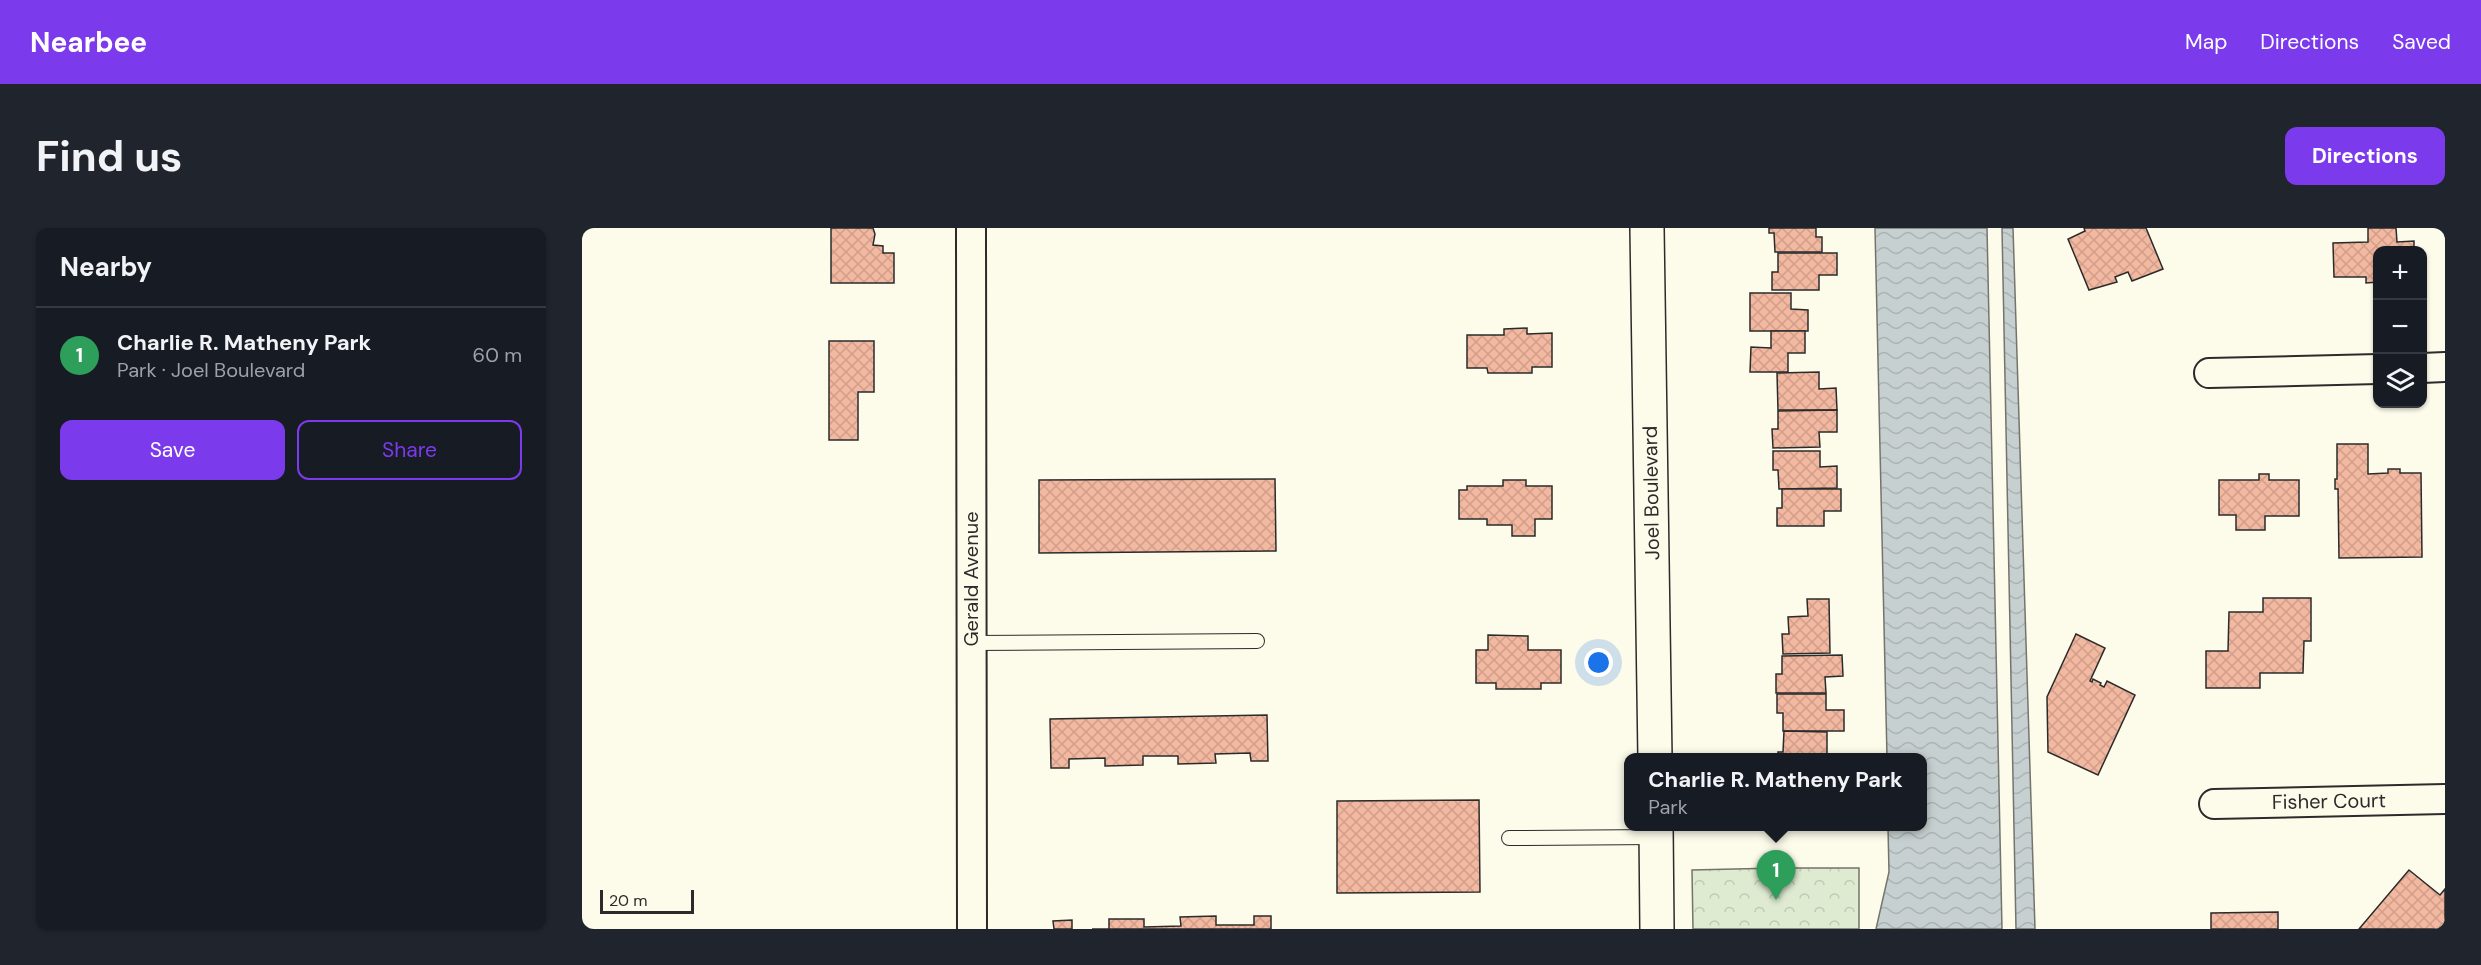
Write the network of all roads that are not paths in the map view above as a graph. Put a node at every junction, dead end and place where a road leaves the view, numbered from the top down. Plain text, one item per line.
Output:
1 (971, 228) edge
2 (1647, 228) edge
3 (2445, 367) edge
4 (2427, 368) edge
5 (2373, 369) edge
6 (2209, 373) dead end
7 (1257, 641) dead end
8 (970, 643) junction
9 (1655, 753) edge
10 (2445, 799) edge
11 (2214, 804) dead end
12 (1657, 832) edge
13 (1509, 838) dead end
14 (972, 929) edge
15 (1657, 929) edge

1 - 8 street, Gerald Avenue
2 - 9 main road, Joel Boulevard
3 - 4 street
5 - 6 street
7 - 8 lane
8 - 14 street, Gerald Avenue
10 - 11 street, Fisher Court
12 - 13 lane
12 - 15 main road

